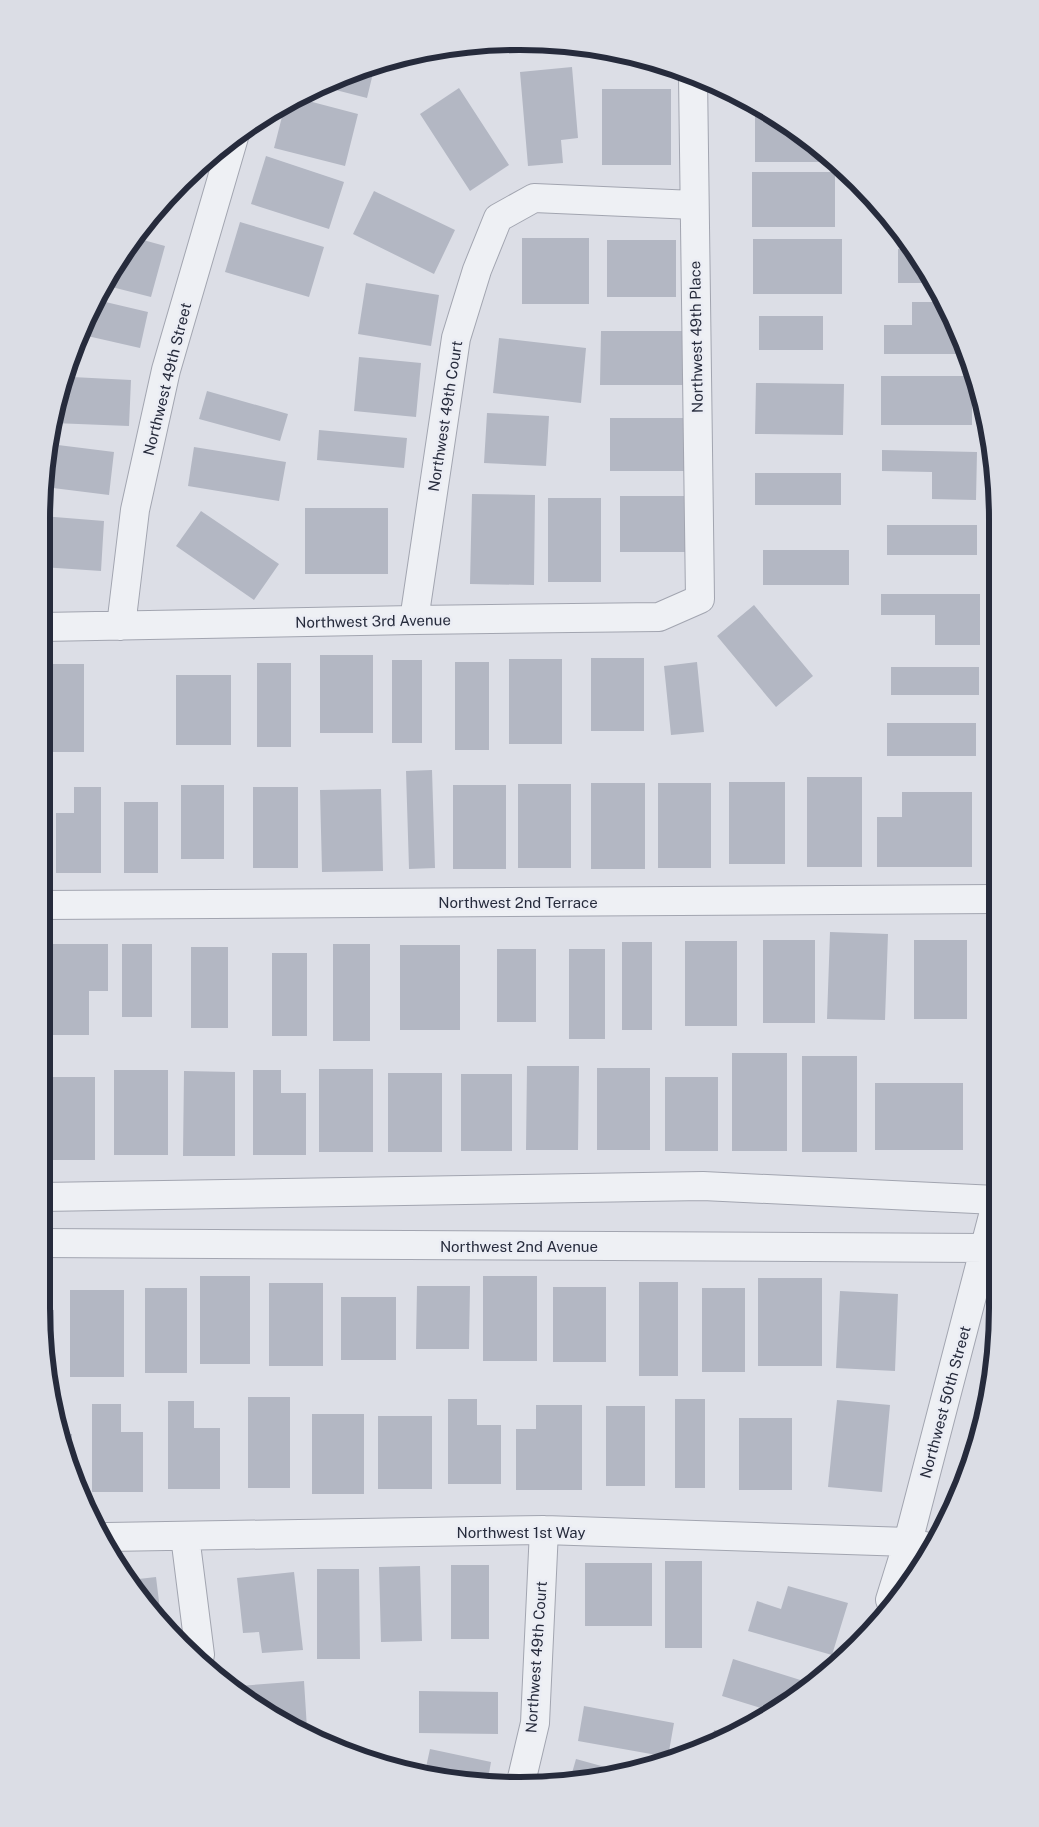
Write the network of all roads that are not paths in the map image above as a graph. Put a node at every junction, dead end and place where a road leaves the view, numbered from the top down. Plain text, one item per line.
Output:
1 (693, 84) edge
2 (230, 150) edge
3 (694, 204) junction
4 (700, 599) joint
5 (414, 620) junction
6 (121, 626) junction
7 (50, 627) edge
8 (989, 899) edge
9 (50, 905) edge
10 (50, 1197) edge
11 (989, 1202) edge
12 (50, 1243) edge
13 (989, 1249) edge
14 (989, 1257) edge
15 (544, 1530) junction
16 (185, 1536) junction
17 (111, 1538) edge
18 (921, 1545) edge
19 (901, 1581) edge
20 (199, 1650) edge
21 (522, 1777) edge

1 - 3 street, Northwest 49th Place
2 - 6 street, Northwest 49th Street
3 - 4 street, Northwest 49th Place
3 - 5 street, Northwest 49th Court
4 - 5 street, Northwest 3rd Avenue
5 - 6 street, Northwest 3rd Avenue
6 - 7 street, Northwest 3rd Avenue
8 - 9 street, Northwest 2nd Terrace
10 - 11 street
12 - 13 street, Northwest 2nd Avenue
14 - 18 street, Northwest 50th Street
15 - 16 street, Northwest 1st Way
15 - 18 street, Northwest 1st Way
15 - 21 street, Northwest 49th Court
16 - 17 street, Northwest 1st Way
16 - 20 street
18 - 19 street, Northwest 50th Street

